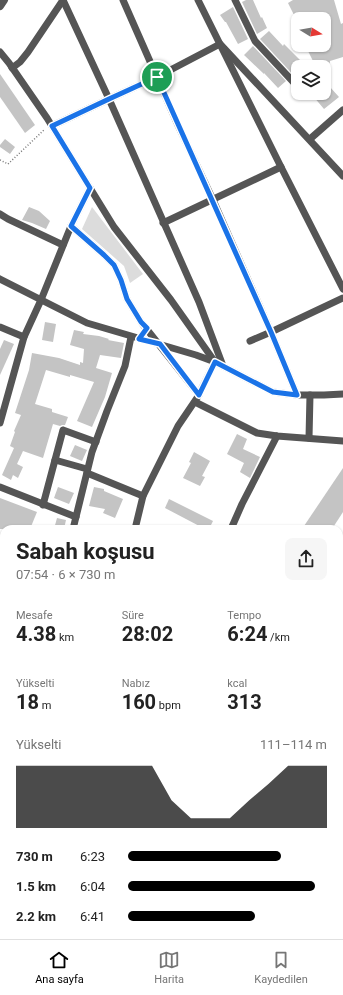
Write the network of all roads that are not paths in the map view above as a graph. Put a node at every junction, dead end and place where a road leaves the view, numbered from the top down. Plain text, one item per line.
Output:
1 (4, 0) edge
2 (63, 0) edge
3 (123, 0) edge
4 (198, 0) edge
5 (235, 0) edge
6 (0, 6) edge
7 (220, 44) junction
8 (0, 52) edge
9 (12, 68) junction
10 (157, 77) junction
11 (291, 80) edge
12 (109, 99) junction
13 (343, 110) edge
14 (51, 125) junction
15 (310, 139) junction
16 (281, 167) junction
17 (343, 176) edge
18 (90, 188) junction
19 (213, 200) junction
20 (0, 214) edge
21 (164, 223) junction
22 (71, 226) junction
23 (63, 245) junction
24 (0, 279) edge
25 (343, 289) edge
26 (343, 298) edge
27 (40, 300) junction
28 (0, 327) edge
29 (147, 328) junction
30 (271, 332) junction
31 (24, 337) junction
32 (131, 337) junction
33 (139, 339) junction
34 (250, 341) dead end
35 (160, 344) junction
36 (215, 362) junction
37 (223, 366) junction
38 (0, 392) edge
39 (343, 394) edge
40 (8, 395) junction
41 (199, 395) junction
42 (297, 395) junction
43 (310, 395) junction
44 (195, 402) junction
45 (0, 423) edge
46 (277, 436) junction
47 (309, 438) junction
48 (343, 441) edge
49 (96, 442) junction
50 (55, 460) junction
51 (87, 471) junction
52 (0, 487) edge
53 (143, 496) junction
54 (43, 505) junction
55 (76, 517) junction
56 (74, 525) edge
57 (136, 525) edge
58 (233, 525) edge

1 - 6 street
2 - 9 street
2 - 12 street
3 - 10 street
4 - 7 street
5 - 11 street
7 - 10 street
7 - 15 street
7 - 16 street
8 - 9 street
9 - 14 street
10 - 12 street
10 - 19 street
12 - 14 street
12 - 21 street
13 - 15 street
14 - 18 street
15 - 17 street
16 - 19 street
16 - 25 street
18 - 22 street
18 - 36 street
19 - 21 street
19 - 30 street
20 - 23 street
21 - 37 street
22 - 23 street
22 - 29 street
23 - 27 street
24 - 27 street
26 - 30 street
27 - 31 street
27 - 32 street
28 - 31 street
29 - 33 street
29 - 35 street
30 - 34 street
30 - 42 street
31 - 40 street
32 - 33 street
32 - 49 street
33 - 35 street
35 - 36 street
35 - 41 street
36 - 37 street
36 - 41 street
37 - 42 street
38 - 40 street
39 - 43 street
40 - 45 street
41 - 44 street
42 - 43 street
43 - 47 street
44 - 46 street
44 - 53 street
46 - 47 street
46 - 58 street
47 - 48 street
49 - 50 street
49 - 51 street
50 - 51 street
50 - 54 street
51 - 53 street
51 - 55 street
52 - 54 street
53 - 57 street
54 - 55 street
55 - 56 street

